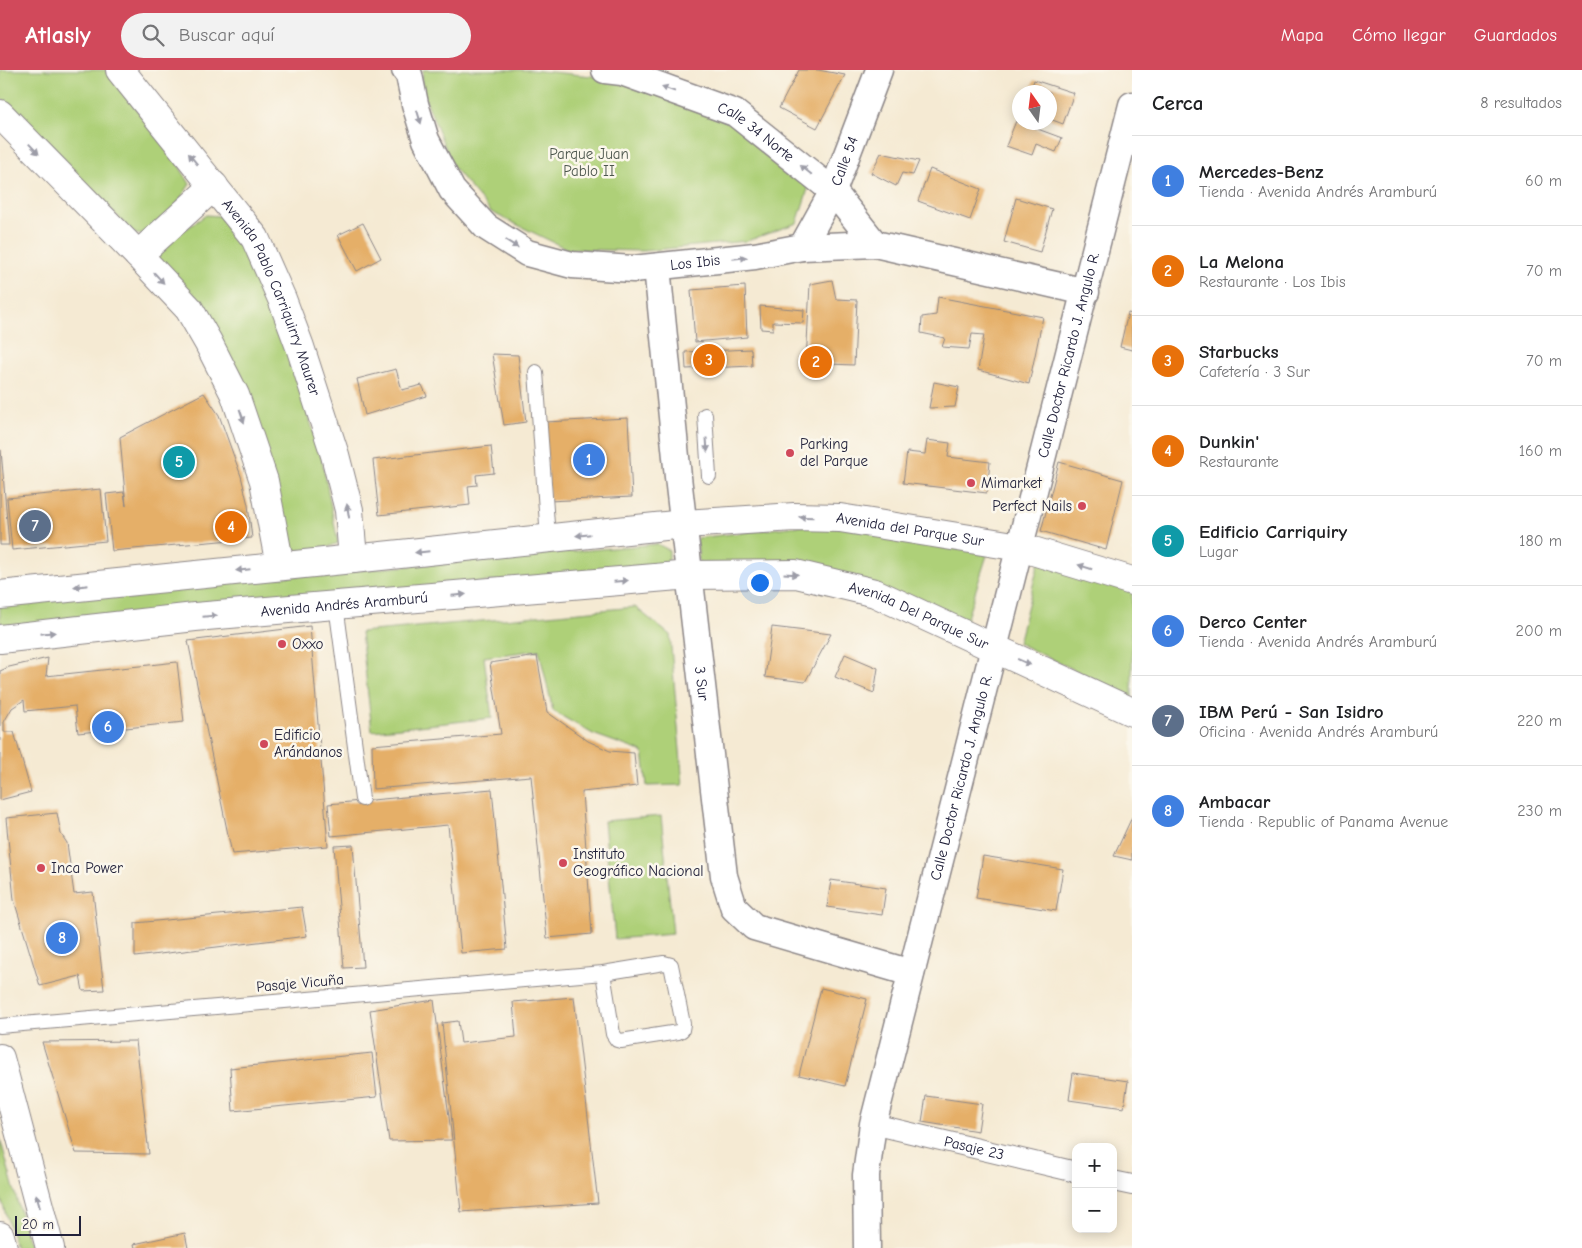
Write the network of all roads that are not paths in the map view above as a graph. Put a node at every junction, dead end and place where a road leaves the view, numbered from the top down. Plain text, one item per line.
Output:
1 (120, 70) edge
2 (878, 70) edge
3 (617, 71) edge
4 (408, 72) edge
5 (0, 114) edge
6 (1131, 118) edge
7 (214, 186) junction
8 (832, 191) junction
9 (876, 244) junction
10 (802, 247) junction
11 (138, 255) junction
12 (657, 267) junction
13 (1086, 292) junction
14 (536, 372) dead end
15 (705, 415) dead end
16 (709, 476) dead end
17 (684, 524) junction
18 (548, 538) junction
19 (1020, 547) junction
20 (353, 560) junction
21 (280, 566) junction
22 (690, 575) junction
23 (1132, 582) edge
24 (0, 594) edge
25 (336, 605) junction
26 (0, 639) edge
27 (994, 649) junction
28 (1132, 712) edge
29 (362, 799) dead end
30 (603, 973) junction
31 (911, 974) junction
32 (0, 1026) edge
33 (0, 1058) edge
34 (873, 1124) junction
35 (1072, 1171) edge
36 (1117, 1182) edge
37 (1132, 1185) edge
38 (0, 1236) edge
39 (3, 1248) edge
40 (50, 1248) edge
41 (867, 1248) edge

7 -> 1 main road, Avenida Pablo Carriquirry Maurer
2 - 8 street, Calle 54
8 -> 3 street, Calle 34 Norte
4 -> 12 street, Los Ibis
5 -> 11 main road
6 - 13 street, Calle Doctor Ricardo J. Angulo R.
7 - 11 main road
20 -> 7 main road, Avenida Pablo Carriquirry Maurer
8 - 9 street, Calle 34 Norte
8 - 10 street, Calle 54
9 - 10 street, Los Ibis
9 - 13 street, Los Ibis
12 -> 10 street, Los Ibis
11 -> 21 main road
12 - 17 street, 3 Sur
13 - 19 street, Calle Doctor Ricardo J. Angulo R.
14 - 18 lane
15 -> 16 lane
17 -> 18 main road
19 -> 17 main road, Avenida del Parque Sur
17 - 22 street, 3 Sur
18 -> 20 main road
23 -> 19 main road, Avenida del Parque Sur
19 - 27 street, Calle Doctor Ricardo J. Angulo R.
20 - 21 main road
21 -> 24 main road
25 -> 22 main road, Avenida Andrés Aramburú
22 -> 27 main road, Avenida Del Parque Sur
22 - 31 street, 3 Sur
26 -> 25 main road, Avenida Andrés Aramburú
25 - 29 lane
27 -> 28 main road, Avenida Del Parque Sur
27 - 31 street, Calle Doctor Ricardo J. Angulo R.
30 - 30 lane, Pasaje Vicuña
30 - 32 lane, Pasaje Vicuña
31 - 34 street, Calle Doctor Ricardo J. Angulo R.
40 -> 33 main road
34 - 35 street, Pasaje 23
34 - 41 street, Calle Doctor Ricardo J. Angulo R.
36 - 37 street
38 - 39 main road

